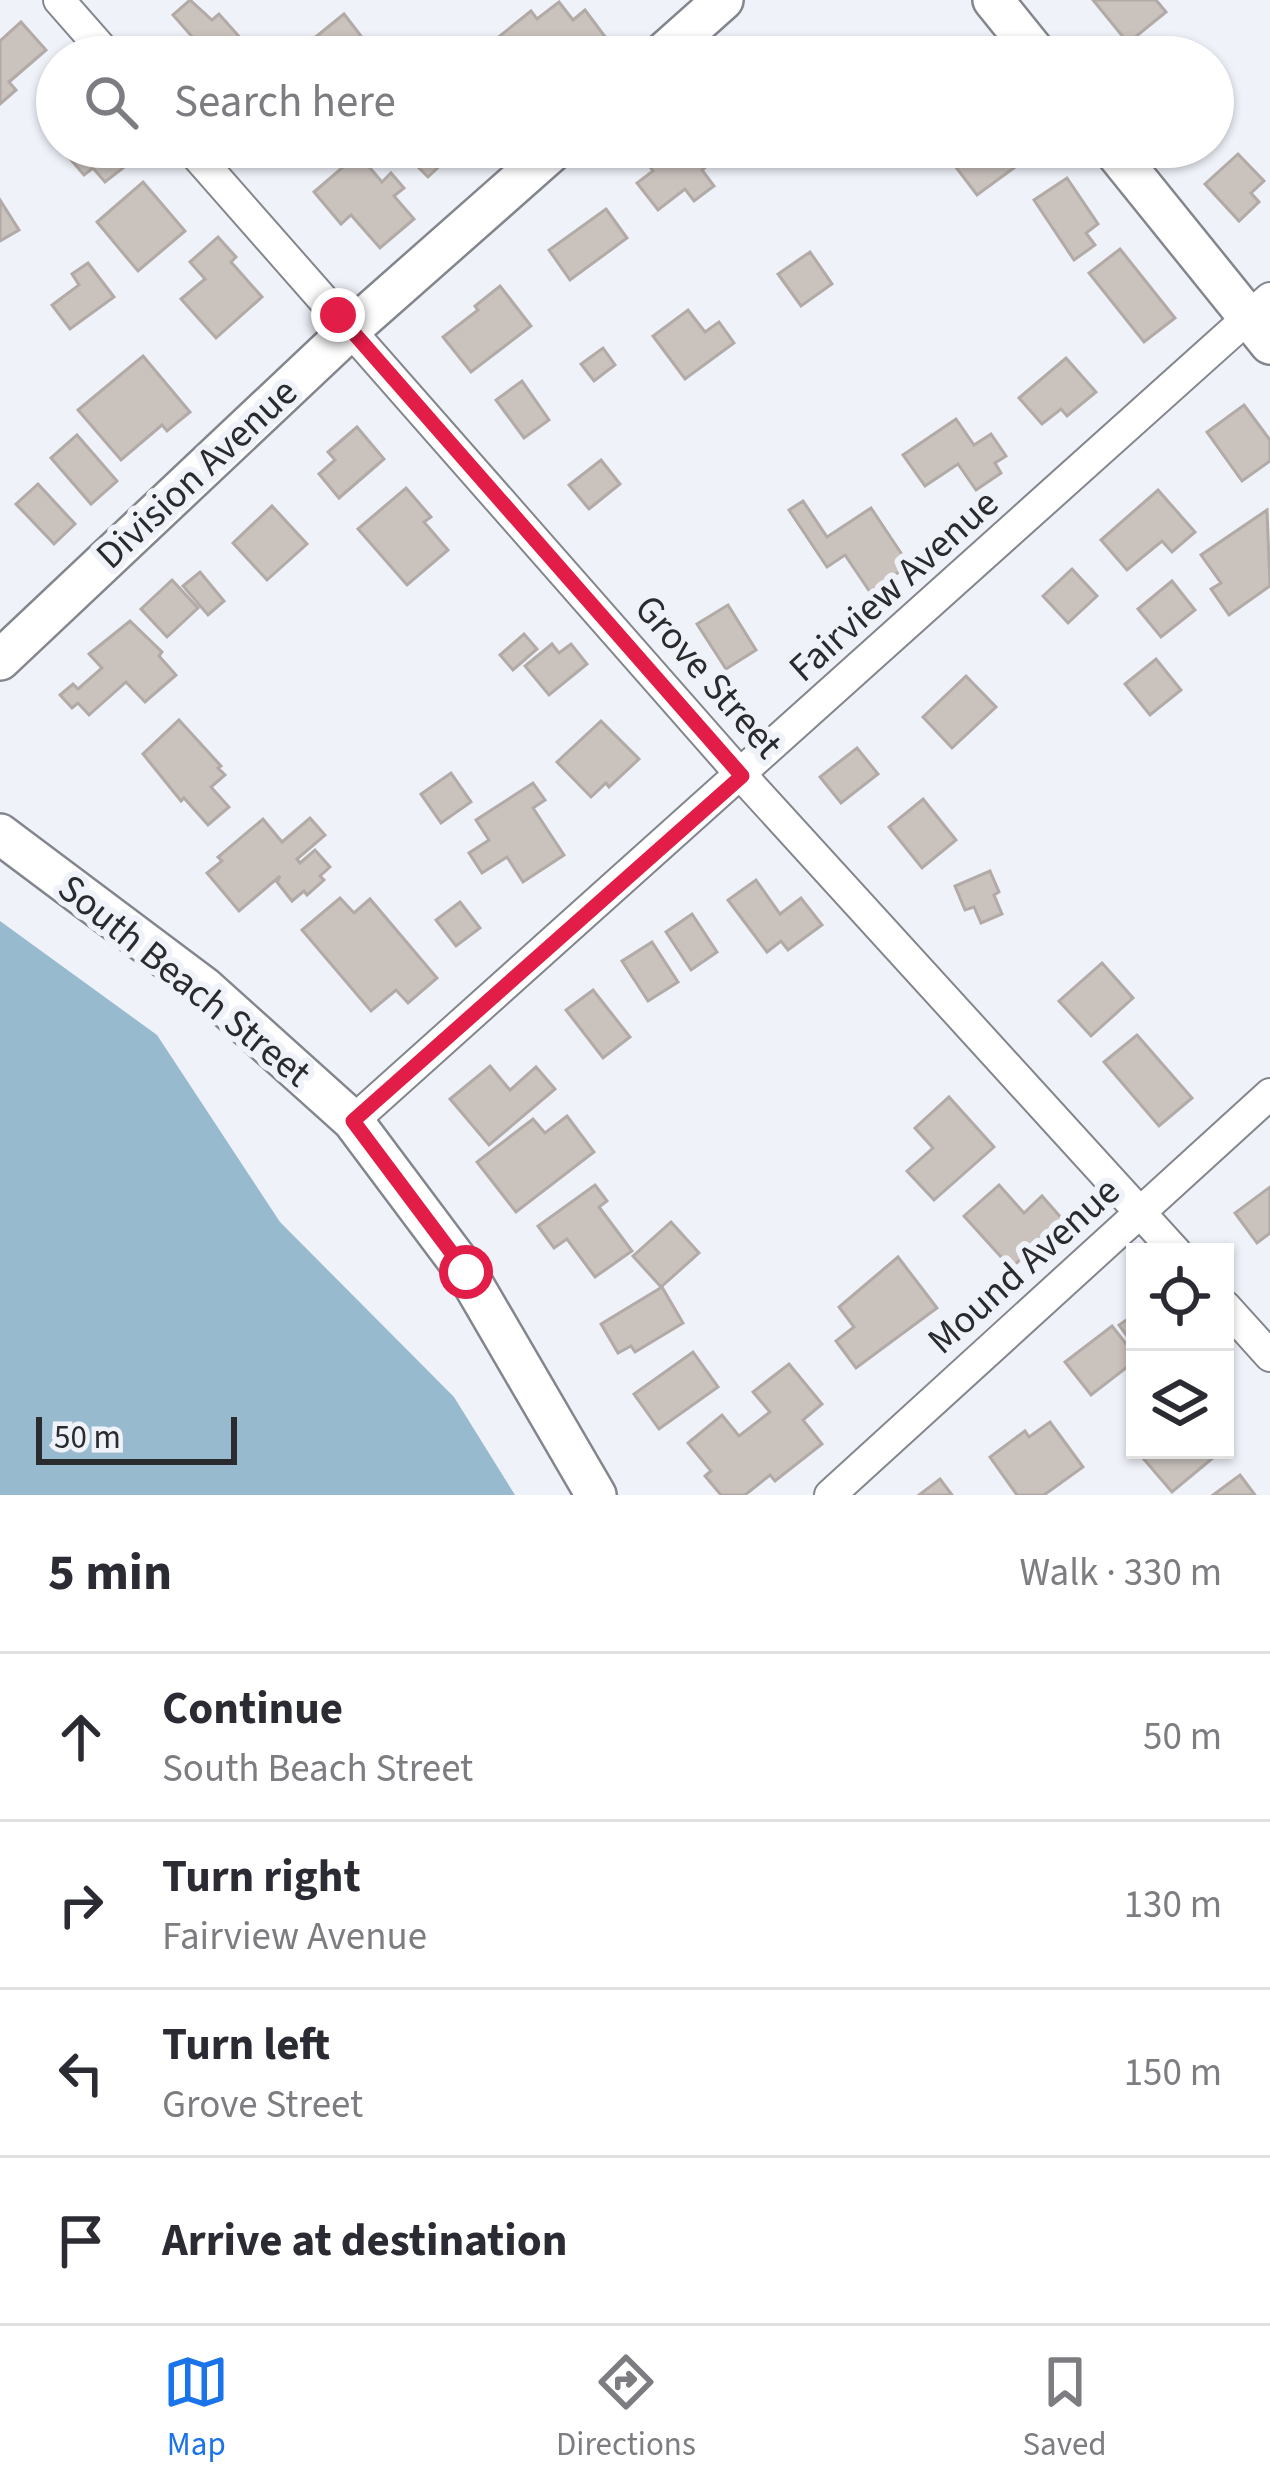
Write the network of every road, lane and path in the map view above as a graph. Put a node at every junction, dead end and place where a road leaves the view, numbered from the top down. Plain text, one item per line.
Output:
1 (59, 0) edge
2 (723, 0) edge
3 (992, 0) edge
4 (91, 36) edge
5 (683, 36) edge
6 (1022, 36) edge
7 (209, 168) edge
8 (533, 168) edge
9 (1130, 168) edge
10 (1263, 320) edge
11 (351, 329) junction
12 (0, 660) edge
13 (742, 776) junction
14 (0, 834) edge
15 (1270, 1094) edge
16 (353, 1121) junction
17 (1140, 1213) junction
18 (1168, 1243) edge
19 (1234, 1316) edge
20 (1270, 1356) edge
21 (596, 1495) edge
22 (830, 1495) edge

1 - 4 street
2 - 5 street
3 - 6 street
7 - 11 street, Grove Street
8 - 11 street, Division Avenue
9 - 10 street
10 - 13 street, Fairview Avenue
11 - 12 street, Division Avenue
11 - 13 street, Grove Street
13 - 16 street, Fairview Avenue
13 - 17 street, Grove Street
14 - 16 street, South Beach Street
15 - 17 street, Mound Avenue
16 - 21 street, South Beach Street
17 - 18 street, Grove Street
17 - 22 street, Mound Avenue
19 - 20 street

